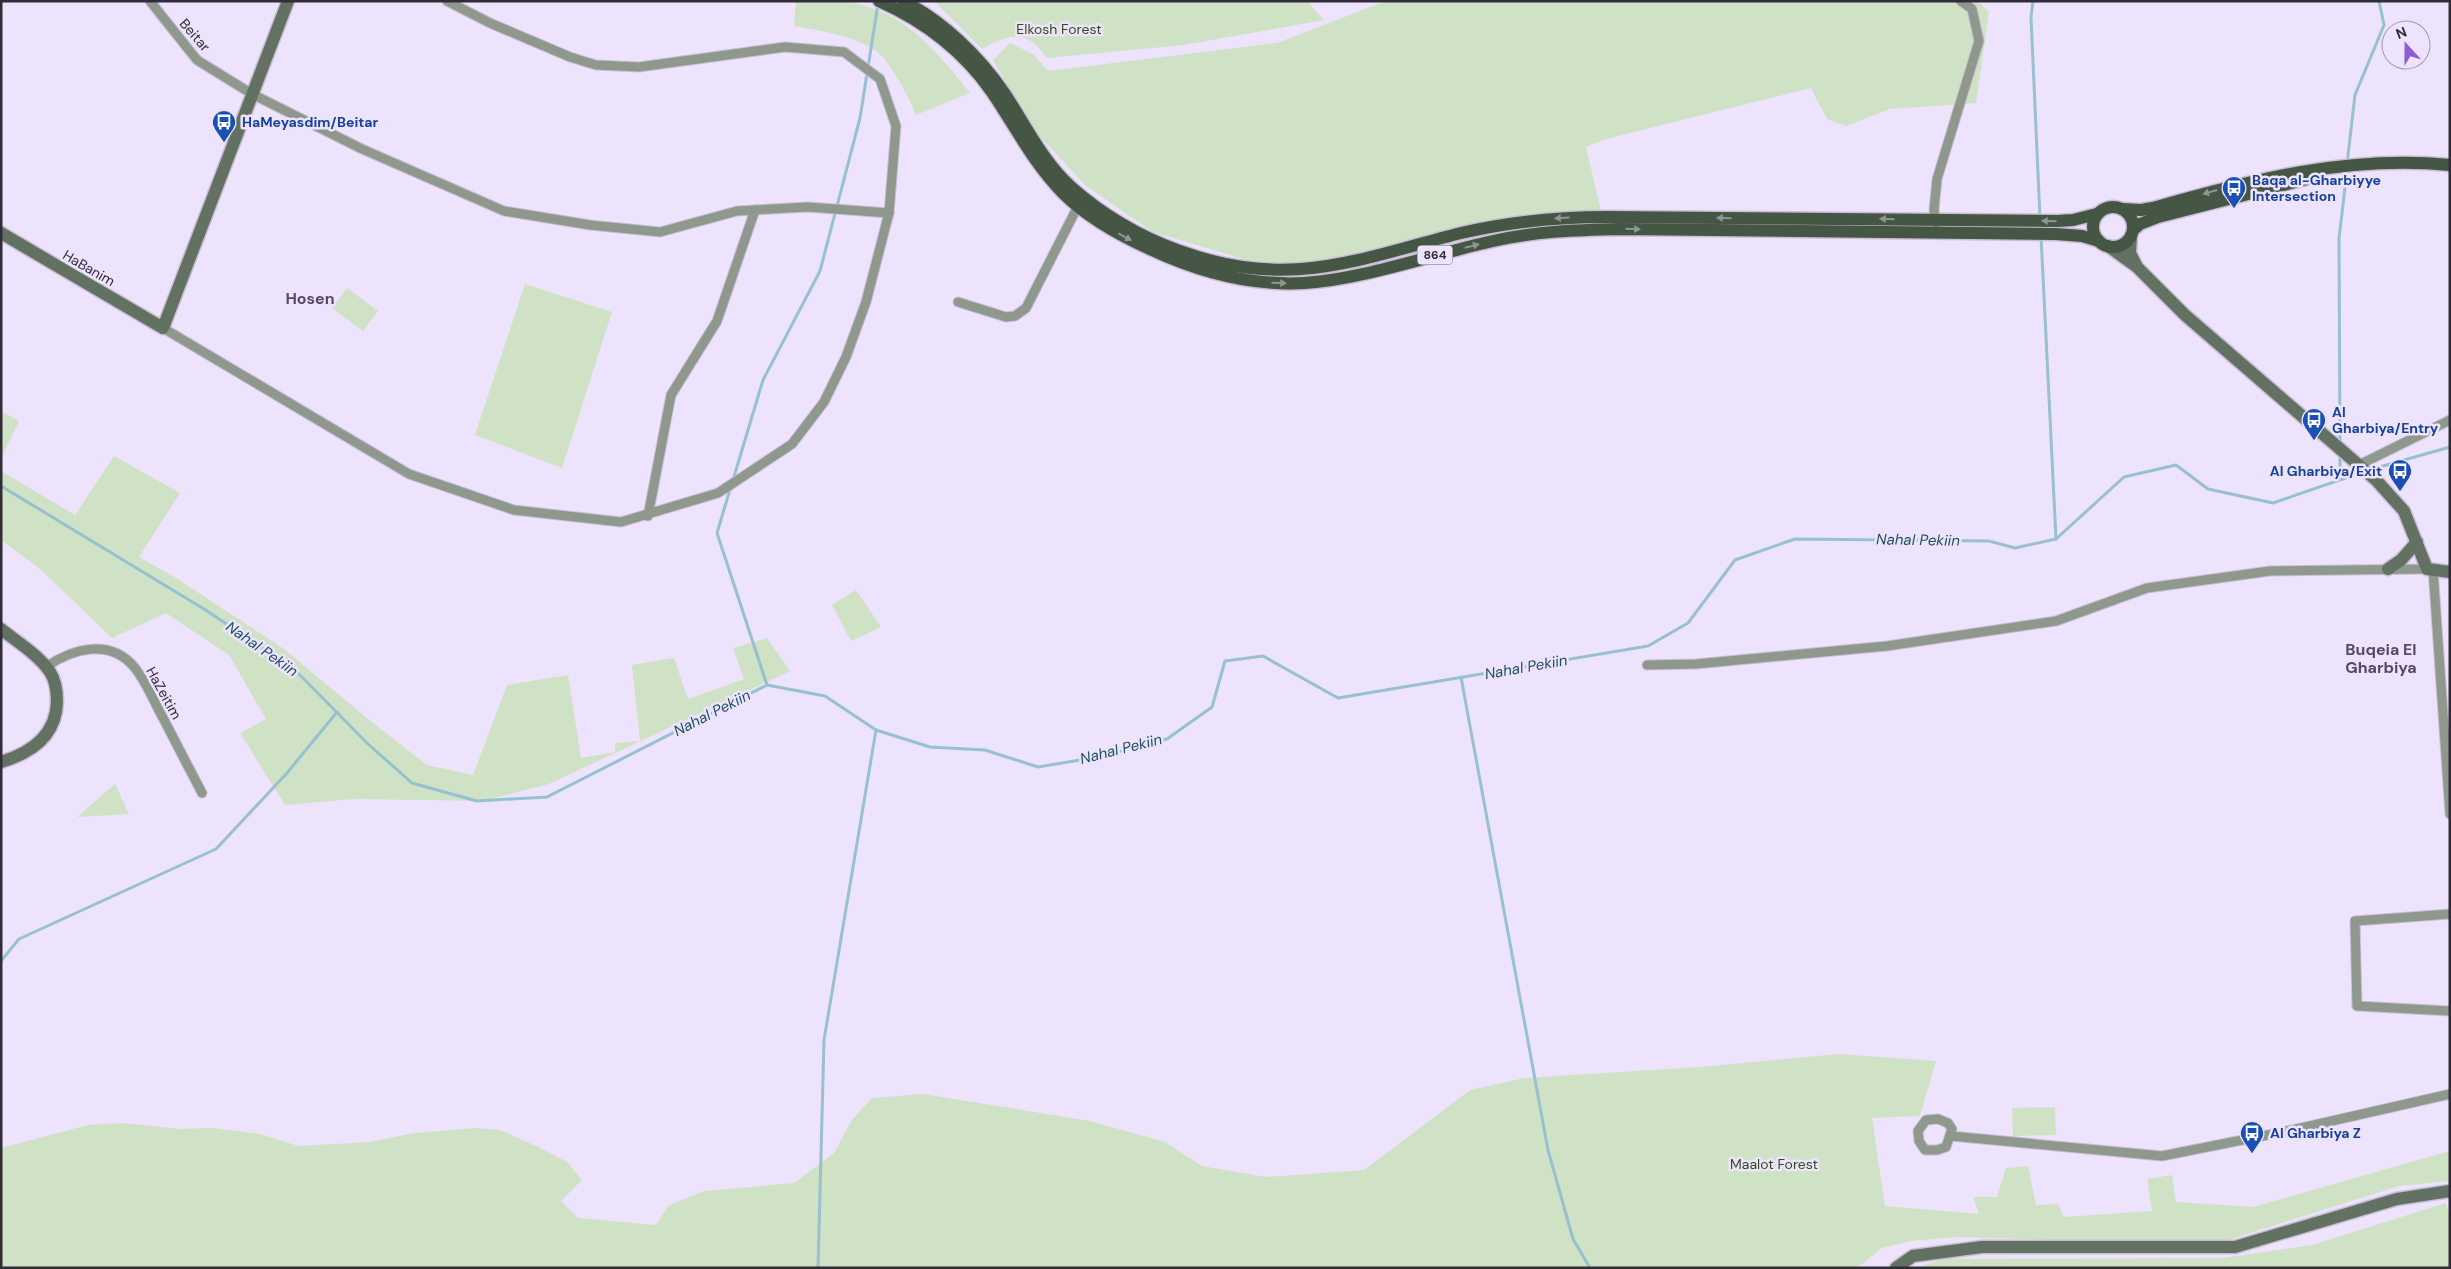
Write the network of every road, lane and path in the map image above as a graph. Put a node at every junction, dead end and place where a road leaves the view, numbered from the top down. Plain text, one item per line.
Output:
1 (150, 1) edge
2 (288, 1) edge
3 (448, 1) edge
4 (879, 1) edge
5 (903, 1) edge
6 (1961, 1) edge
7 (252, 94) junction
8 (2379, 162) junction
9 (2450, 165) edge
10 (1078, 206) junction
11 (2122, 208) junction
12 (755, 210) junction
13 (889, 213) junction
14 (2097, 214) junction
15 (1935, 220) junction
16 (1, 233) edge
17 (2132, 233) junction
18 (1954, 234) junction
19 (2104, 244) junction
20 (2137, 267) junction
21 (958, 302) dead end
22 (162, 328) junction
23 (2450, 420) edge
24 (2359, 465) junction
25 (648, 516) junction
26 (2417, 543) junction
27 (2388, 569) junction
28 (2430, 569) junction
29 (2450, 571) edge
30 (1, 629) edge
31 (1647, 666) dead end
32 (46, 667) junction
33 (1, 762) edge
34 (202, 793) dead end
35 (2450, 814) edge
36 (2450, 914) edge
37 (2450, 1011) edge
38 (2450, 1094) edge
39 (1951, 1136) dead end
40 (2450, 1191) edge
41 (1896, 1268) edge

1 - 7 street, Beitar
2 - 7 street
3 - 13 street
4 - 10 main road, 864
15 -> 5 main road, 864
6 - 15 street
7 - 12 street, Beitar
7 - 22 street
8 - 9 main road
8 -> 11 main road
8 - 17 main road
10 -> 18 main road, 864
10 - 21 street
11 - 14 main road
11 - 17 main road
12 - 13 street, Beitar
12 - 25 street
13 - 25 street
14 -> 15 main road, 864
14 - 19 main road
15 - 18 street
16 - 22 street, HaBanim
17 - 19 main road
17 - 20 street
18 - 19 main road, 864
19 - 20 street
20 - 24 street
22 - 25 street
23 - 24 street
24 - 26 street
26 - 27 street
26 - 28 street
26 - 29 street
27 - 28 street
27 - 31 street
28 - 29 street
28 - 35 street
30 - 32 street
32 - 33 street
32 - 34 street, HaZeitim
36 - 37 street
38 - 39 street
40 - 41 street

